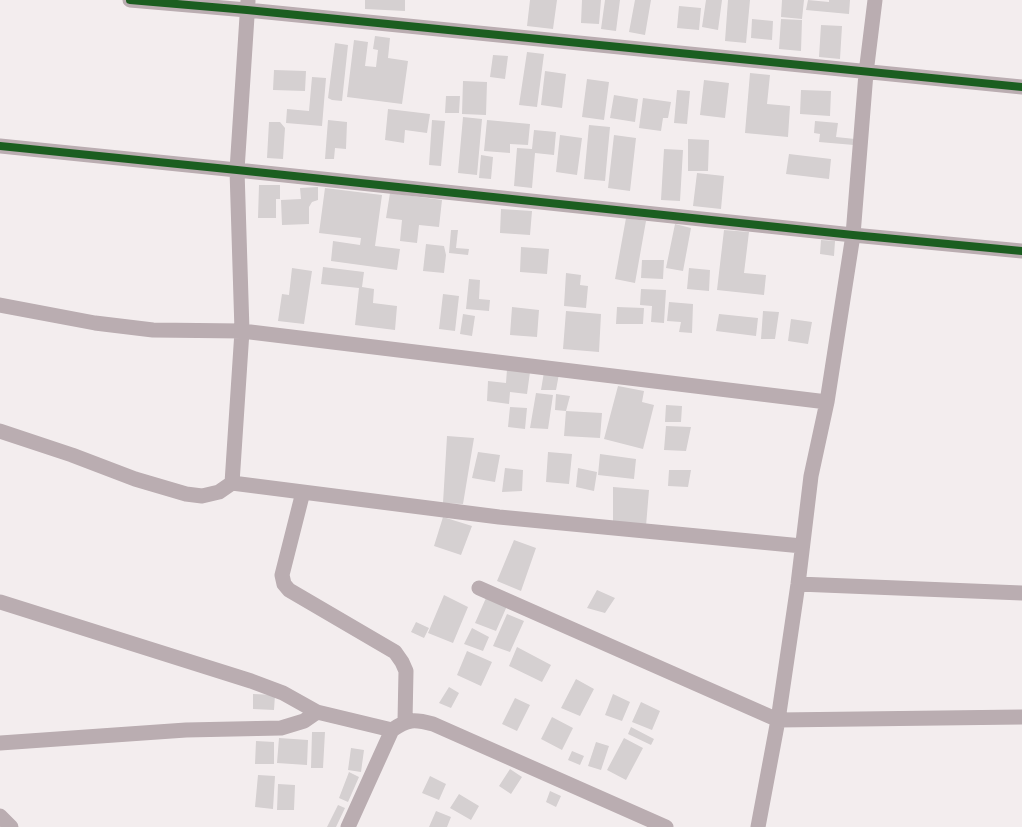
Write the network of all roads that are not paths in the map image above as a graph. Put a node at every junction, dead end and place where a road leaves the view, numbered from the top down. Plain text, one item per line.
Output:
1 (130, 0) edge
2 (875, 0) edge
3 (248, 5) edge
4 (866, 73) junction
5 (1022, 87) edge
6 (0, 146) edge
7 (238, 170) junction
8 (853, 235) junction
9 (1022, 251) edge
10 (0, 305) edge
11 (242, 331) junction
12 (828, 402) junction
13 (0, 431) edge
14 (232, 483) junction
15 (303, 492) junction
16 (802, 546) junction
17 (798, 584) junction
18 (479, 588) dead end
19 (1022, 593) edge
20 (0, 602) edge
21 (317, 712) junction
22 (1022, 717) edge
23 (778, 720) junction
24 (405, 721) junction
25 (392, 730) junction
26 (0, 743) edge
27 (0, 816) edge
28 (11, 827) edge
29 (348, 827) edge
30 (666, 827) edge
31 (758, 827) edge

1 - 3 street
2 - 4 street
3 - 4 street
3 - 7 street
4 - 5 street
4 - 8 street
6 - 7 street
7 - 8 street
7 - 11 street
8 - 9 street
8 - 12 street
10 - 11 street
11 - 12 street
11 - 14 street
12 - 16 street
13 - 14 street
14 - 15 street
15 - 16 street
15 - 24 street
16 - 17 street
17 - 19 street
17 - 23 street
18 - 23 street
20 - 21 street
21 - 25 street
21 - 26 street
22 - 23 street
23 - 31 street
24 - 25 street
24 - 30 street
25 - 29 street
27 - 28 street

